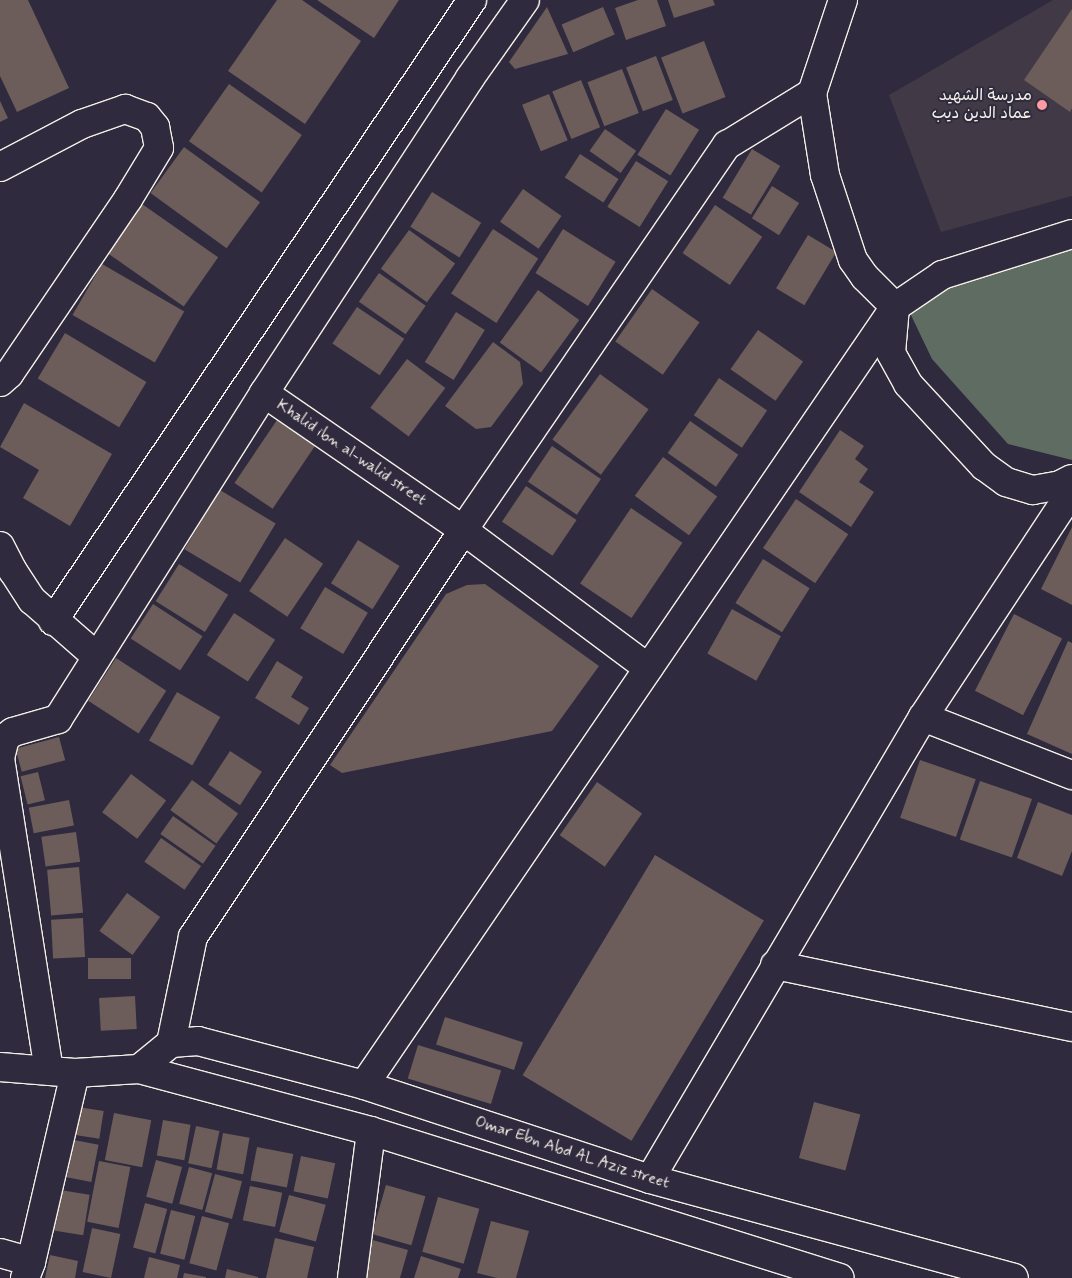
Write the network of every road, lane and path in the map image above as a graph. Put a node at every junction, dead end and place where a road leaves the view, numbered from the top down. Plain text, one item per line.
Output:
1 (472, 0) edge
2 (525, 0) edge
3 (843, 0) edge
4 (812, 92) junction
5 (0, 167) edge
6 (1072, 234) edge
7 (894, 307) junction
8 (0, 382) edge
9 (264, 393) junction
10 (1072, 479) edge
11 (1072, 491) edge
12 (463, 530) junction
13 (0, 546) edge
14 (54, 621) junction
15 (97, 657) junction
16 (648, 668) junction
17 (924, 717) junction
18 (1072, 775) edge
19 (776, 965) junction
20 (1072, 1027) edge
21 (171, 1043) junction
22 (0, 1067) edge
23 (139, 1069) junction
24 (62, 1072) junction
25 (364, 1085) junction
26 (371, 1131) junction
27 (650, 1179) junction
28 (0, 1254) edge
29 (28, 1270) edge
30 (352, 1278) edge
31 (839, 1278) edge
32 (1014, 1278) edge

1 - 14 street
2 - 9 street, Khalid ibn al-walid street
3 - 4 street
4 - 7 street
4 - 12 street
5 - 8 street
6 - 7 street
7 - 10 street
7 - 16 street
9 - 12 street, Khalid ibn al-walid street
9 - 15 street
11 - 17 street
12 - 16 street, Khalid ibn al-walid street
12 - 21 street
13 - 14 street
14 - 15 street
15 - 24 street
16 - 25 street
17 - 18 street
17 - 19 street
19 - 20 street
19 - 27 street
21 - 23 street
21 - 25 street, Omar Ebn Abd AL Aziz street
22 - 24 street
23 - 24 street
23 - 26 street
24 - 29 street
25 - 27 street, Omar Ebn Abd AL Aziz street
26 - 30 street
26 - 31 street
27 - 32 street, Omar Ebn Abd AL Aziz street
28 - 29 street

